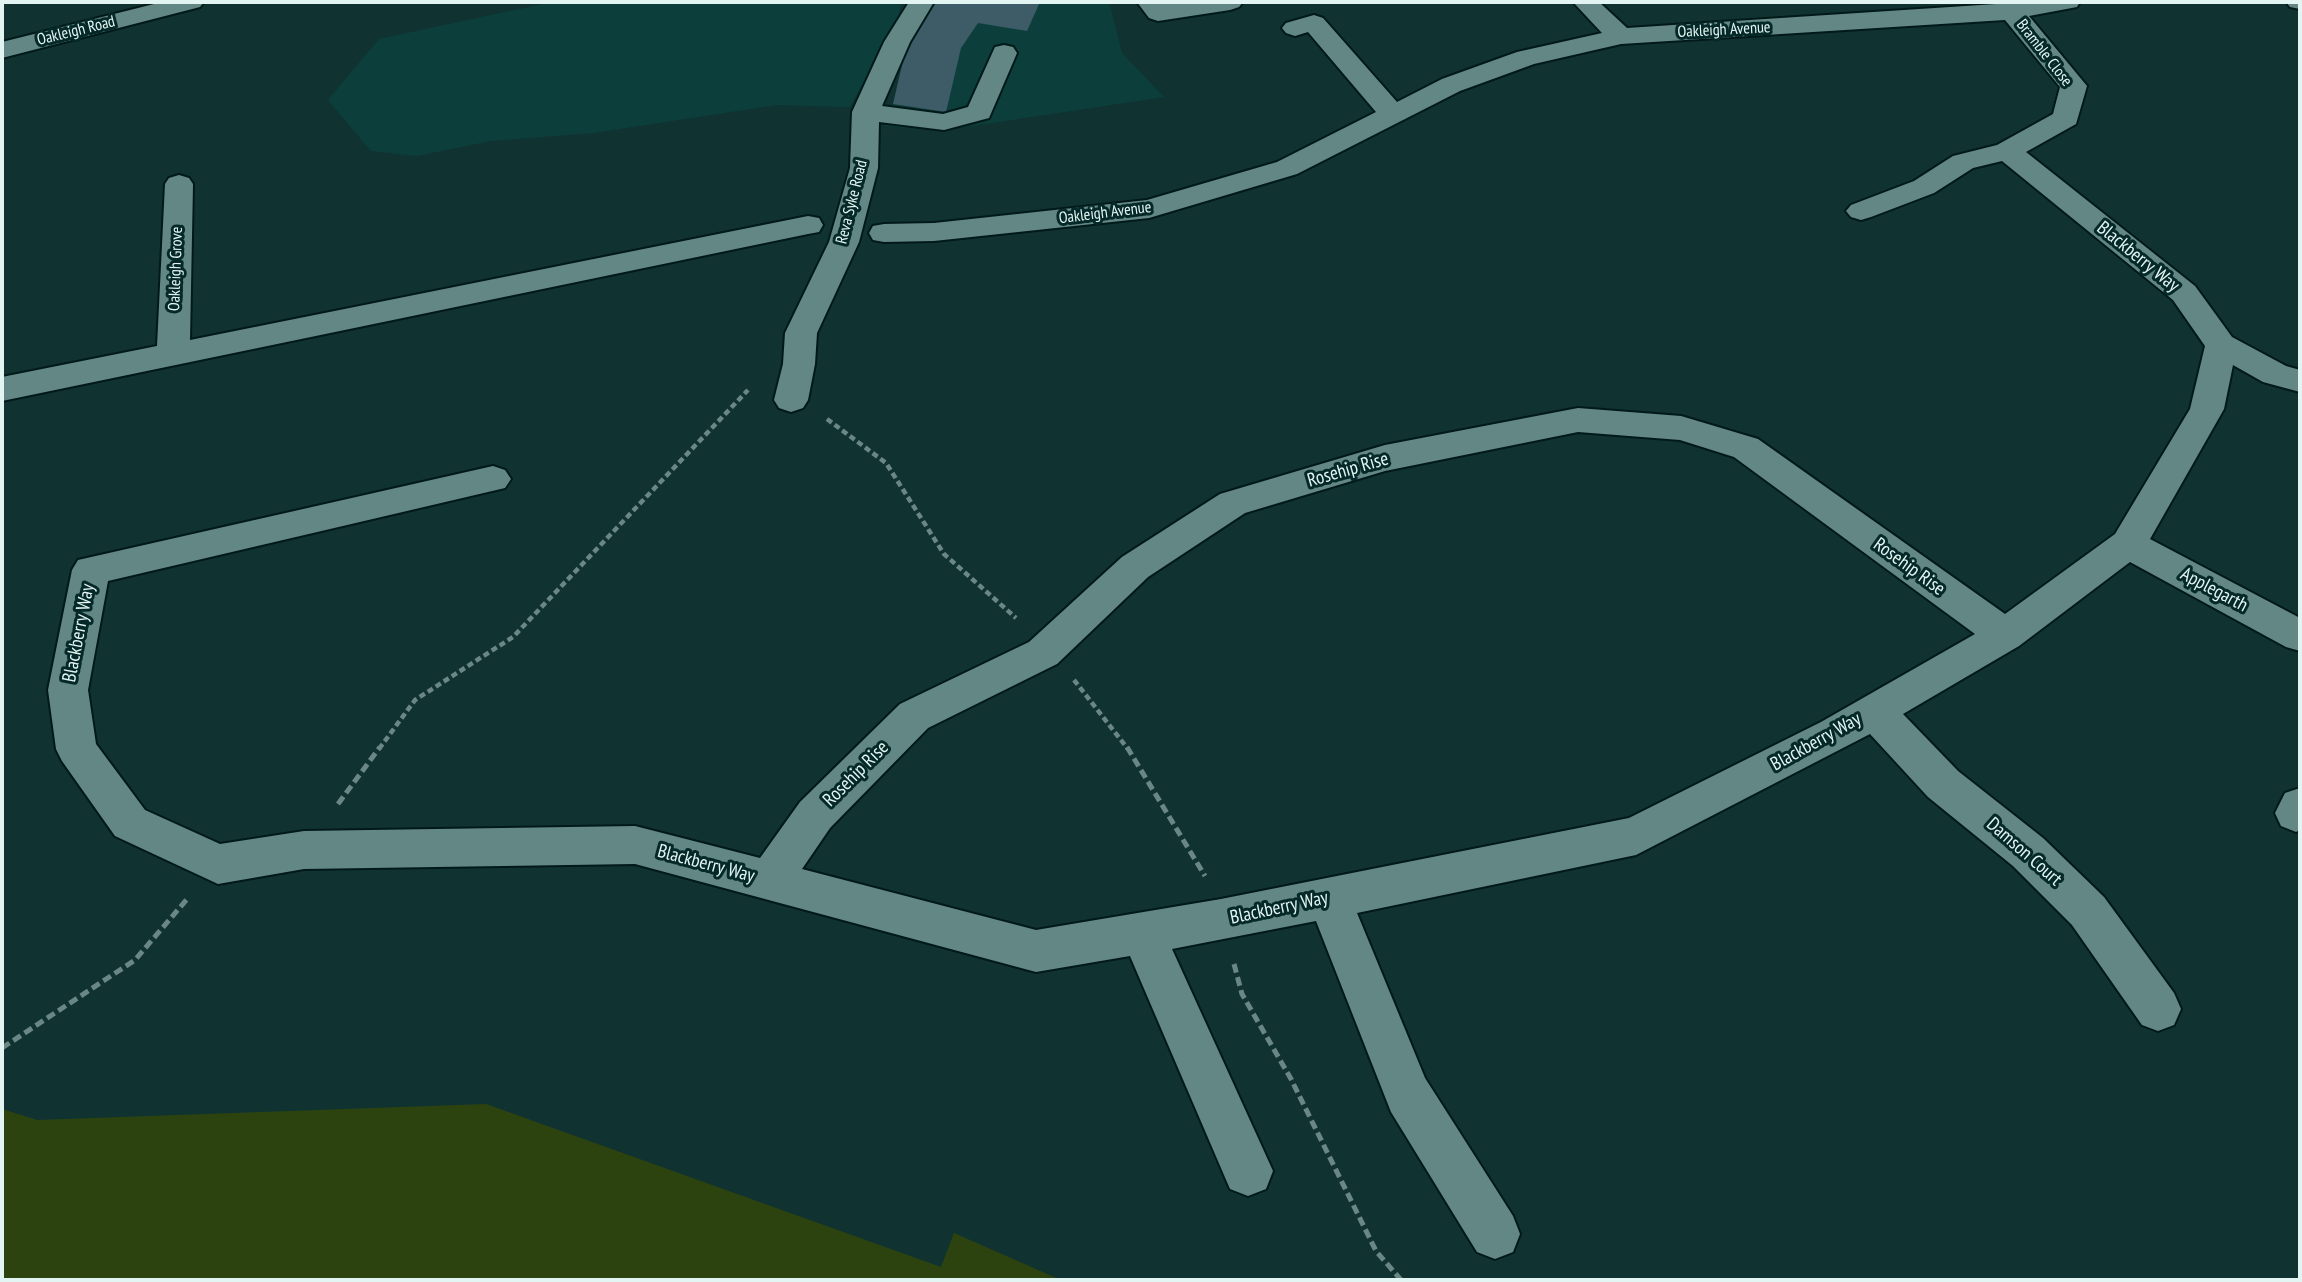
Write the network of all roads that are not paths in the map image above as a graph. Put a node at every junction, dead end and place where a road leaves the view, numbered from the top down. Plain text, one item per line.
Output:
1 (922, 2) edge
2 (1150, 2) edge
3 (1230, 2) edge
4 (1585, 2) edge
5 (2068, 2) edge
6 (172, 4) edge
7 (2012, 12) junction
8 (1295, 28) dead end
9 (1621, 36) junction
10 (2, 50) edge
11 (1004, 53) dead end
12 (866, 112) junction
13 (1392, 113) junction
14 (2007, 151) junction
15 (179, 184) dead end
16 (1861, 211) dead end
17 (808, 225) dead end
18 (884, 233) dead end
19 (2221, 345) junction
20 (173, 355) junction
21 (2300, 381) edge
22 (2, 389) edge
23 (791, 400) dead end
24 (493, 479) dead end
25 (2128, 544) junction
26 (2005, 635) junction
27 (2300, 635) edge
28 (1873, 710) junction
29 (770, 880) junction
30 (1329, 897) junction
31 (1142, 933) junction
32 (2158, 1009) dead end
33 (1248, 1171) dead end
34 (1495, 1234) dead end

1 - 12 street, Reva Syke Road
2 - 3 street
4 - 9 street
5 - 7 street, Oakleigh Avenue
6 - 10 street, Oakleigh Road
7 - 9 street, Oakleigh Avenue
7 - 14 street, Bramble Close
8 - 13 street
9 - 13 street, Oakleigh Avenue
11 - 12 street
12 - 23 street, Reva Syke Road
13 - 18 street, Oakleigh Avenue
14 - 16 street, Bramble Close
14 - 19 street, Blackberry Way
15 - 20 street, Oakleigh Grove
17 - 20 street
19 - 21 street
19 - 25 street, Blackberry Way
20 - 22 street
24 - 29 street, Blackberry Way
25 - 26 street, Blackberry Way
25 - 27 street, Applegarth
26 - 28 street, Blackberry Way
26 - 29 street, Rosehip Rise
28 - 30 street, Blackberry Way
28 - 32 street, Damson Court
29 - 31 street, Blackberry Way
30 - 31 street, Blackberry Way
30 - 34 street
31 - 33 street

